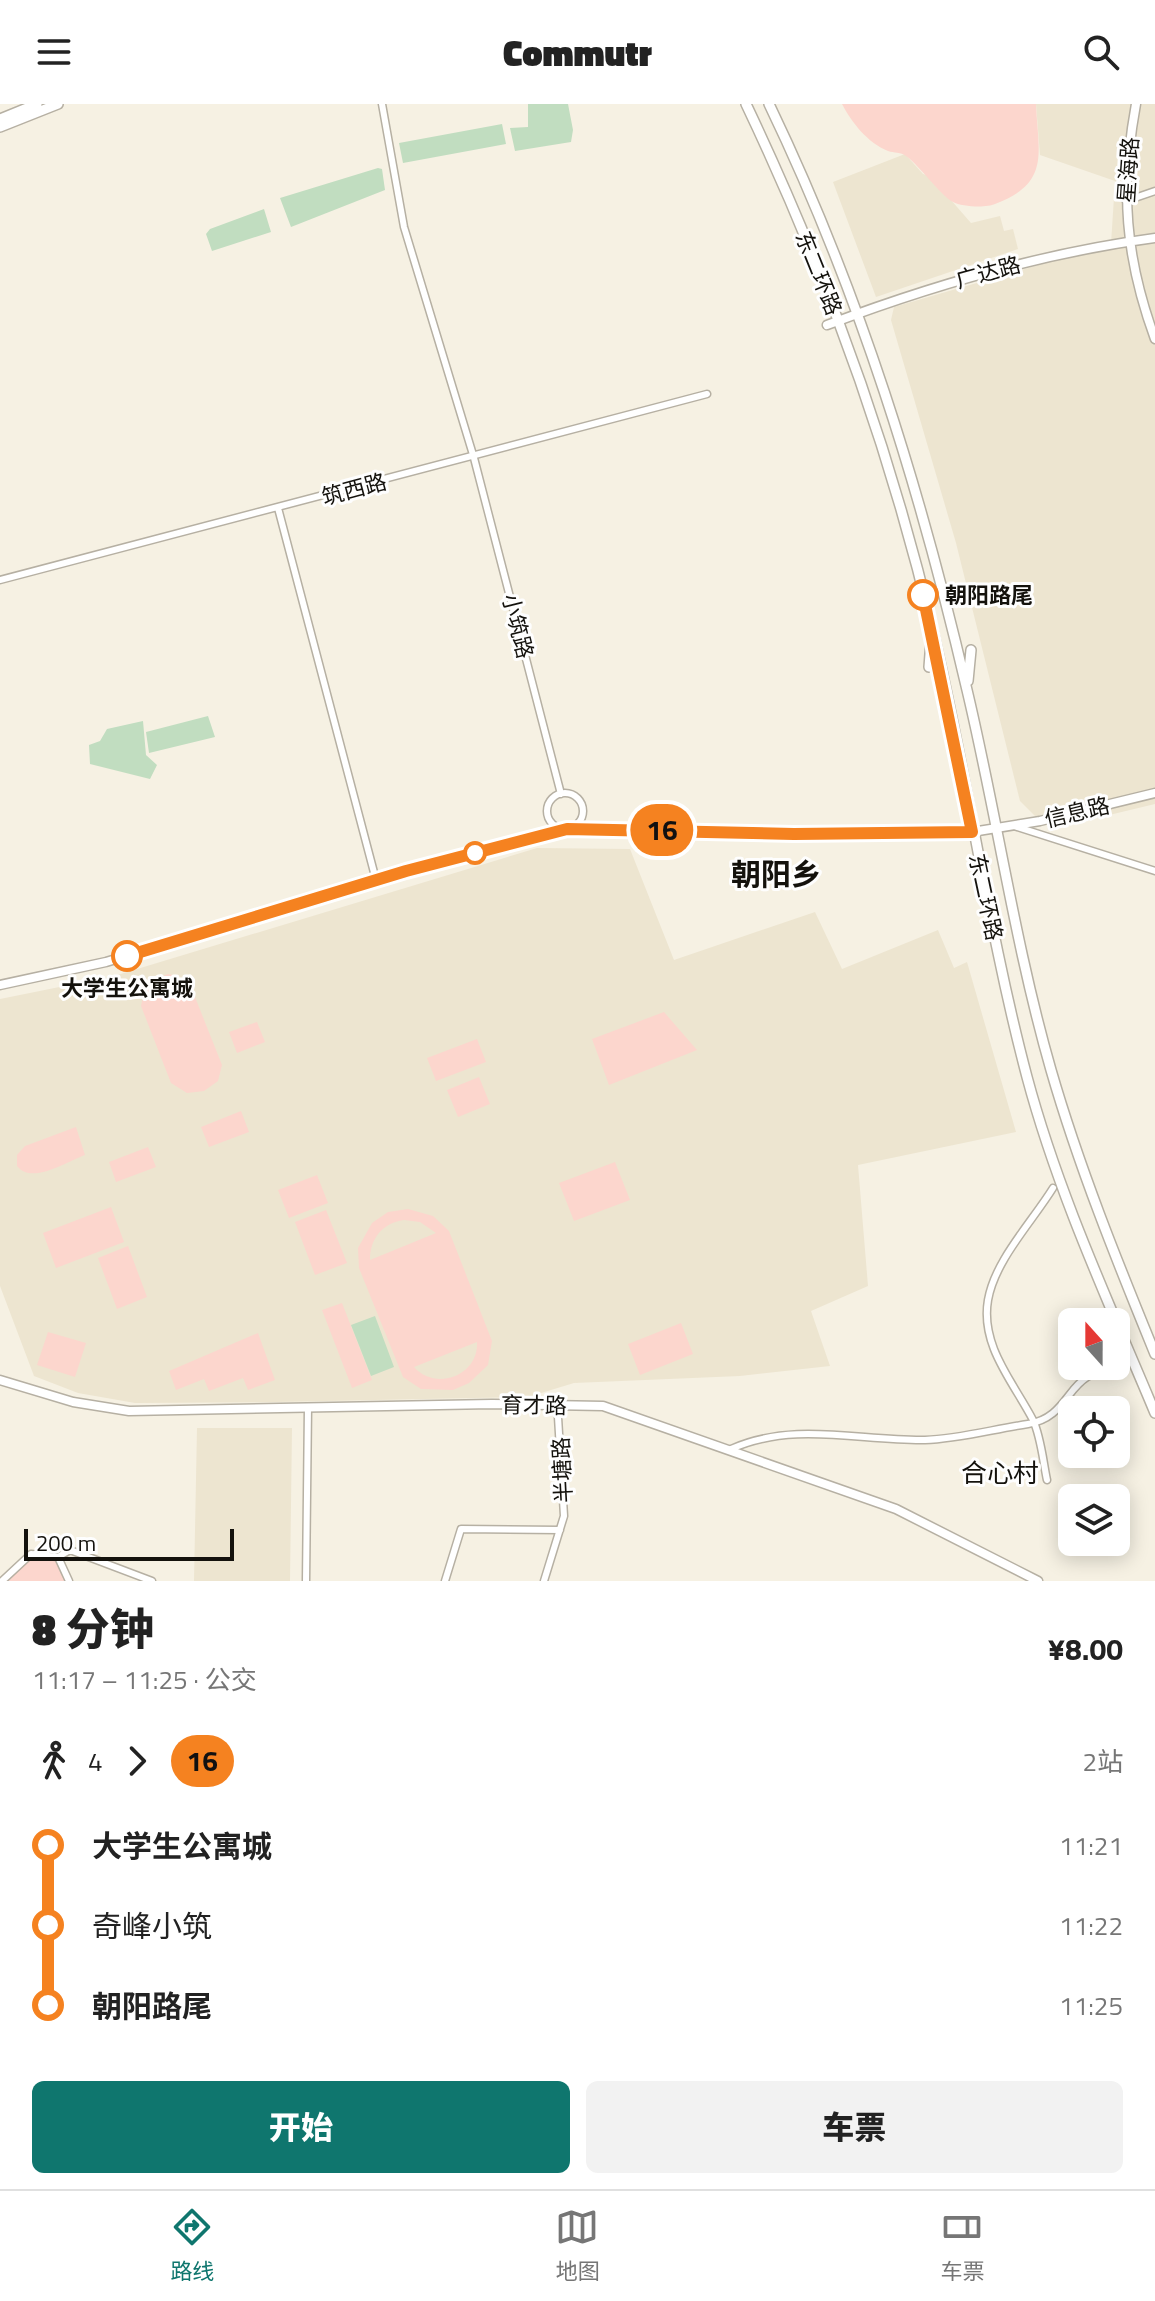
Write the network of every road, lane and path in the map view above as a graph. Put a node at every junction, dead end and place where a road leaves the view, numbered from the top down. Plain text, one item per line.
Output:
1 (37, 104) edge
2 (58, 104) edge
3 (382, 104) edge
4 (746, 104) edge
5 (769, 104) edge
6 (1136, 104) edge
7 (0, 119) edge
8 (0, 127) edge
9 (1155, 191) edge
10 (1126, 201) junction
11 (1155, 238) edge
12 (1127, 239) junction
13 (858, 313) junction
14 (839, 321) junction
15 (827, 325) dead end
16 (1155, 339) edge
17 (707, 394) dead end
18 (474, 458) junction
19 (278, 508) junction
20 (0, 580) edge
21 (932, 630) junction
22 (971, 650) dead end
23 (929, 667) dead end
24 (968, 692) junction
25 (1155, 793) edge
26 (561, 794) junction
27 (1012, 826) junction
28 (998, 828) junction
29 (567, 829) junction
30 (972, 832) junction
31 (1155, 871) edge
32 (376, 880) junction
33 (0, 985) edge
34 (1053, 1188) dead end
35 (1155, 1354) edge
36 (0, 1380) edge
37 (1083, 1380) edge
38 (554, 1405) junction
39 (308, 1407) junction
40 (1155, 1413) edge
41 (1034, 1423) junction
42 (731, 1449) junction
43 (1047, 1480) dead end
44 (560, 1530) junction
45 (58, 1557) junction
46 (1023, 1578) edge
47 (2, 1581) edge
48 (69, 1581) edge
49 (152, 1581) edge
50 (306, 1581) edge
51 (445, 1581) edge
52 (544, 1581) edge
53 (1038, 1581) edge

1 - 7 main road
2 - 8 main road
3 - 18 street, 小筑路
4 - 14 main road, 东二环路
5 - 13 main road, 东二环路
6 - 10 street, 星海路
9 - 10 street
10 - 12 street, 星海路
11 - 12 street, 广达路
12 - 13 street, 广达路
12 - 16 street, 星海路
13 - 14 street, 广达路
13 - 24 main road, 东二环路
14 - 15 street, 广达路
14 - 21 main road, 东二环路
17 - 18 street, 筑西路
18 - 19 street, 筑西路
18 - 26 street, 小筑路
19 - 20 street, 筑西路
19 - 32 street
21 - 23 main road
21 - 30 main road, 东二环路
22 - 24 main road
24 - 28 main road, 东二环路
25 - 27 street, 信息路
26 - 29 street
26 - 29 street
27 - 28 street, 信息路
27 - 31 street
28 - 30 street, 信息路
28 - 35 main road, 东二环路
29 - 30 street, 信息路
29 - 32 street, 信息路
30 - 40 main road, 东二环路
32 - 33 street, 信息路
34 - 41 street
36 - 39 street, 育才路
37 - 41 street
38 - 39 street, 育才路
38 - 42 street, 育才路
38 - 44 street, 半塘路
39 - 50 street
41 - 42 street
41 - 43 street
42 - 46 street, 育才路
44 - 51 street
44 - 52 street, 半塘路
45 - 47 street
45 - 48 street
45 - 49 street
46 - 53 street, 育才路

